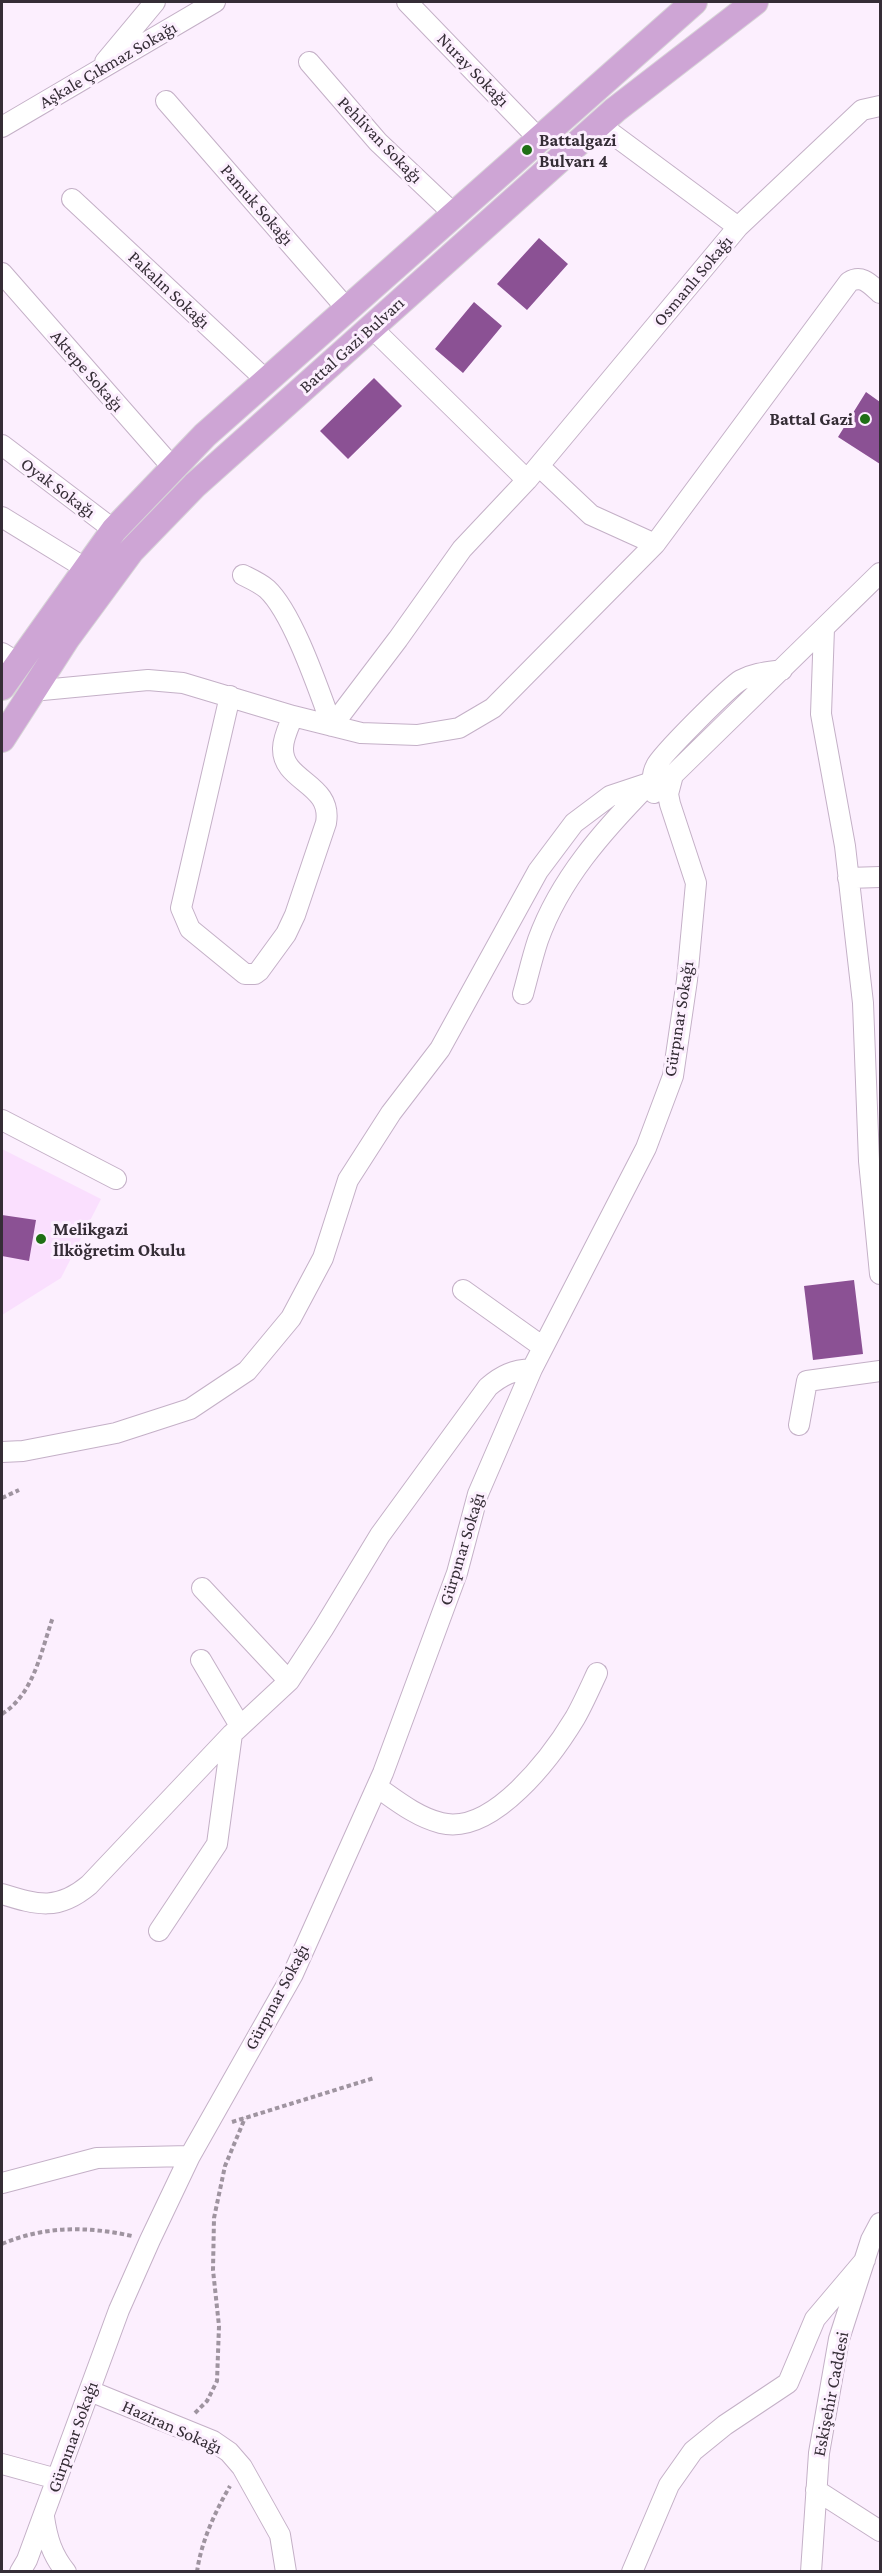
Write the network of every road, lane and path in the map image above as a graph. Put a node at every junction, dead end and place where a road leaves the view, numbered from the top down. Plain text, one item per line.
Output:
1 (155, 2) edge
2 (214, 2) edge
3 (406, 2) edge
4 (694, 2) edge
5 (751, 2) edge
6 (309, 62) dead end
7 (97, 73) junction
8 (166, 101) dead end
9 (880, 106) edge
10 (600, 124) junction
11 (2, 127) edge
12 (539, 140) junction
13 (72, 199) dead end
14 (455, 215) junction
15 (738, 227) junction
16 (2, 273) edge
17 (880, 293) edge
18 (347, 309) junction
19 (372, 328) junction
20 (267, 381) junction
21 (2, 445) edge
22 (173, 468) junction
23 (533, 473) junction
24 (2, 517) edge
25 (114, 530) junction
26 (655, 544) junction
27 (85, 568) junction
28 (880, 573) edge
29 (243, 575) dead end
30 (824, 628) junction
31 (10, 658) edge
32 (2, 687) edge
33 (32, 691) junction
34 (230, 696) junction
35 (292, 716) junction
36 (332, 726) junction
37 (2, 739) edge
38 (661, 783) junction
39 (880, 877) edge
40 (848, 878) junction
41 (523, 994) dead end
42 (2, 1120) edge
43 (874, 1127) edge
44 (116, 1179) dead end
45 (880, 1274) edge
46 (463, 1290) dead end
47 (543, 1347) junction
48 (532, 1369) junction
49 (880, 1371) edge
50 (799, 1425) dead end
51 (2, 1452) edge
52 (19, 1490) dead end
53 (2, 1498) edge
54 (202, 1588) dead end
55 (53, 1617) dead end
56 (201, 1660) dead end
57 (597, 1673) dead end
58 (289, 1681) junction
59 (2, 1714) edge
60 (236, 1730) junction
61 (377, 1787) junction
62 (2, 1894) edge
63 (159, 1931) dead end
64 (374, 2078) dead end
65 (189, 2156) junction
66 (2, 2183) edge
67 (880, 2223) edge
68 (150, 2240) junction
69 (2, 2244) edge
70 (865, 2260) junction
71 (90, 2391) junction
72 (172, 2425) junction
73 (2, 2464) edge
74 (242, 2468) junction
75 (57, 2480) junction
76 (816, 2490) junction
77 (43, 2516) junction
78 (880, 2531) edge
79 (20, 2571) edge
80 (66, 2571) edge
81 (197, 2571) edge
82 (286, 2571) edge
83 (632, 2571) edge
84 (811, 2571) edge

1 - 7 street
2 - 7 street, Aşkale Çıkmaz Sokağı
3 - 12 street, Nuray Sokağı
4 - 12 main road, Battal Gazi Bulvarı
5 - 10 main road, Battal Gazi Bulvarı
6 - 14 street, Pehlivan Sokağı
7 - 11 street, Aşkale Çıkmaz Sokağı
8 - 18 street, Pamuk Sokağı
9 - 15 street, Osmanlı Sokağı
10 - 15 street
10 - 19 main road, Battal Gazi Bulvarı
12 - 14 main road, Battal Gazi Bulvarı
13 - 20 street, Pakalın Sokağı
14 - 18 main road, Battal Gazi Bulvarı
15 - 23 street, Osmanlı Sokağı
16 - 22 street, Aktepe Sokağı
17 - 26 street
18 - 20 main road, Battal Gazi Bulvarı
19 - 23 street
19 - 33 main road, Battal Gazi Bulvarı
20 - 22 main road, Battal Gazi Bulvarı
21 - 25 street, Oyak Sokağı
22 - 25 main road, Battal Gazi Bulvarı
23 - 26 street
23 - 36 street, Osmanlı Sokağı
24 - 27 street
25 - 27 main road, Battal Gazi Bulvarı
26 - 36 street
27 - 31 main road, Battal Gazi Bulvarı
28 - 30 street
29 - 36 street
30 - 38 street
30 - 40 street
31 - 32 main road, Battal Gazi Bulvarı
33 - 34 street
33 - 37 main road, Battal Gazi Bulvarı
34 - 35 street
34 - 35 street
35 - 36 street
38 - 41 street
38 - 47 street, Gürpınar Sokağı
38 - 51 street
39 - 40 street
40 - 43 street
42 - 44 street
43 - 45 street
46 - 47 street
47 - 48 street, Gürpınar Sokağı
48 - 58 street
48 - 61 street, Gürpınar Sokağı
49 - 50 street
52 - 53 path
54 - 58 street
55 - 59 path
56 - 60 street
57 - 61 street
58 - 60 street
60 - 62 street
60 - 63 street
61 - 65 street, Gürpınar Sokağı
64 - 72 path
65 - 66 street
65 - 68 street, Gürpınar Sokağı
67 - 70 street, Eskişehir Caddesi
68 - 69 path
68 - 71 street, Gürpınar Sokağı
70 - 76 street, Eskişehir Caddesi
70 - 83 street
71 - 72 street, Haziran Sokağı
71 - 75 street, Gürpınar Sokağı
72 - 74 street, Haziran Sokağı
73 - 75 street
74 - 81 path
74 - 82 street, Haziran Sokağı
75 - 77 street, Gürpınar Sokağı
76 - 78 street
76 - 84 street, Eskişehir Caddesi
77 - 79 street, Gürpınar Sokağı
77 - 80 street

